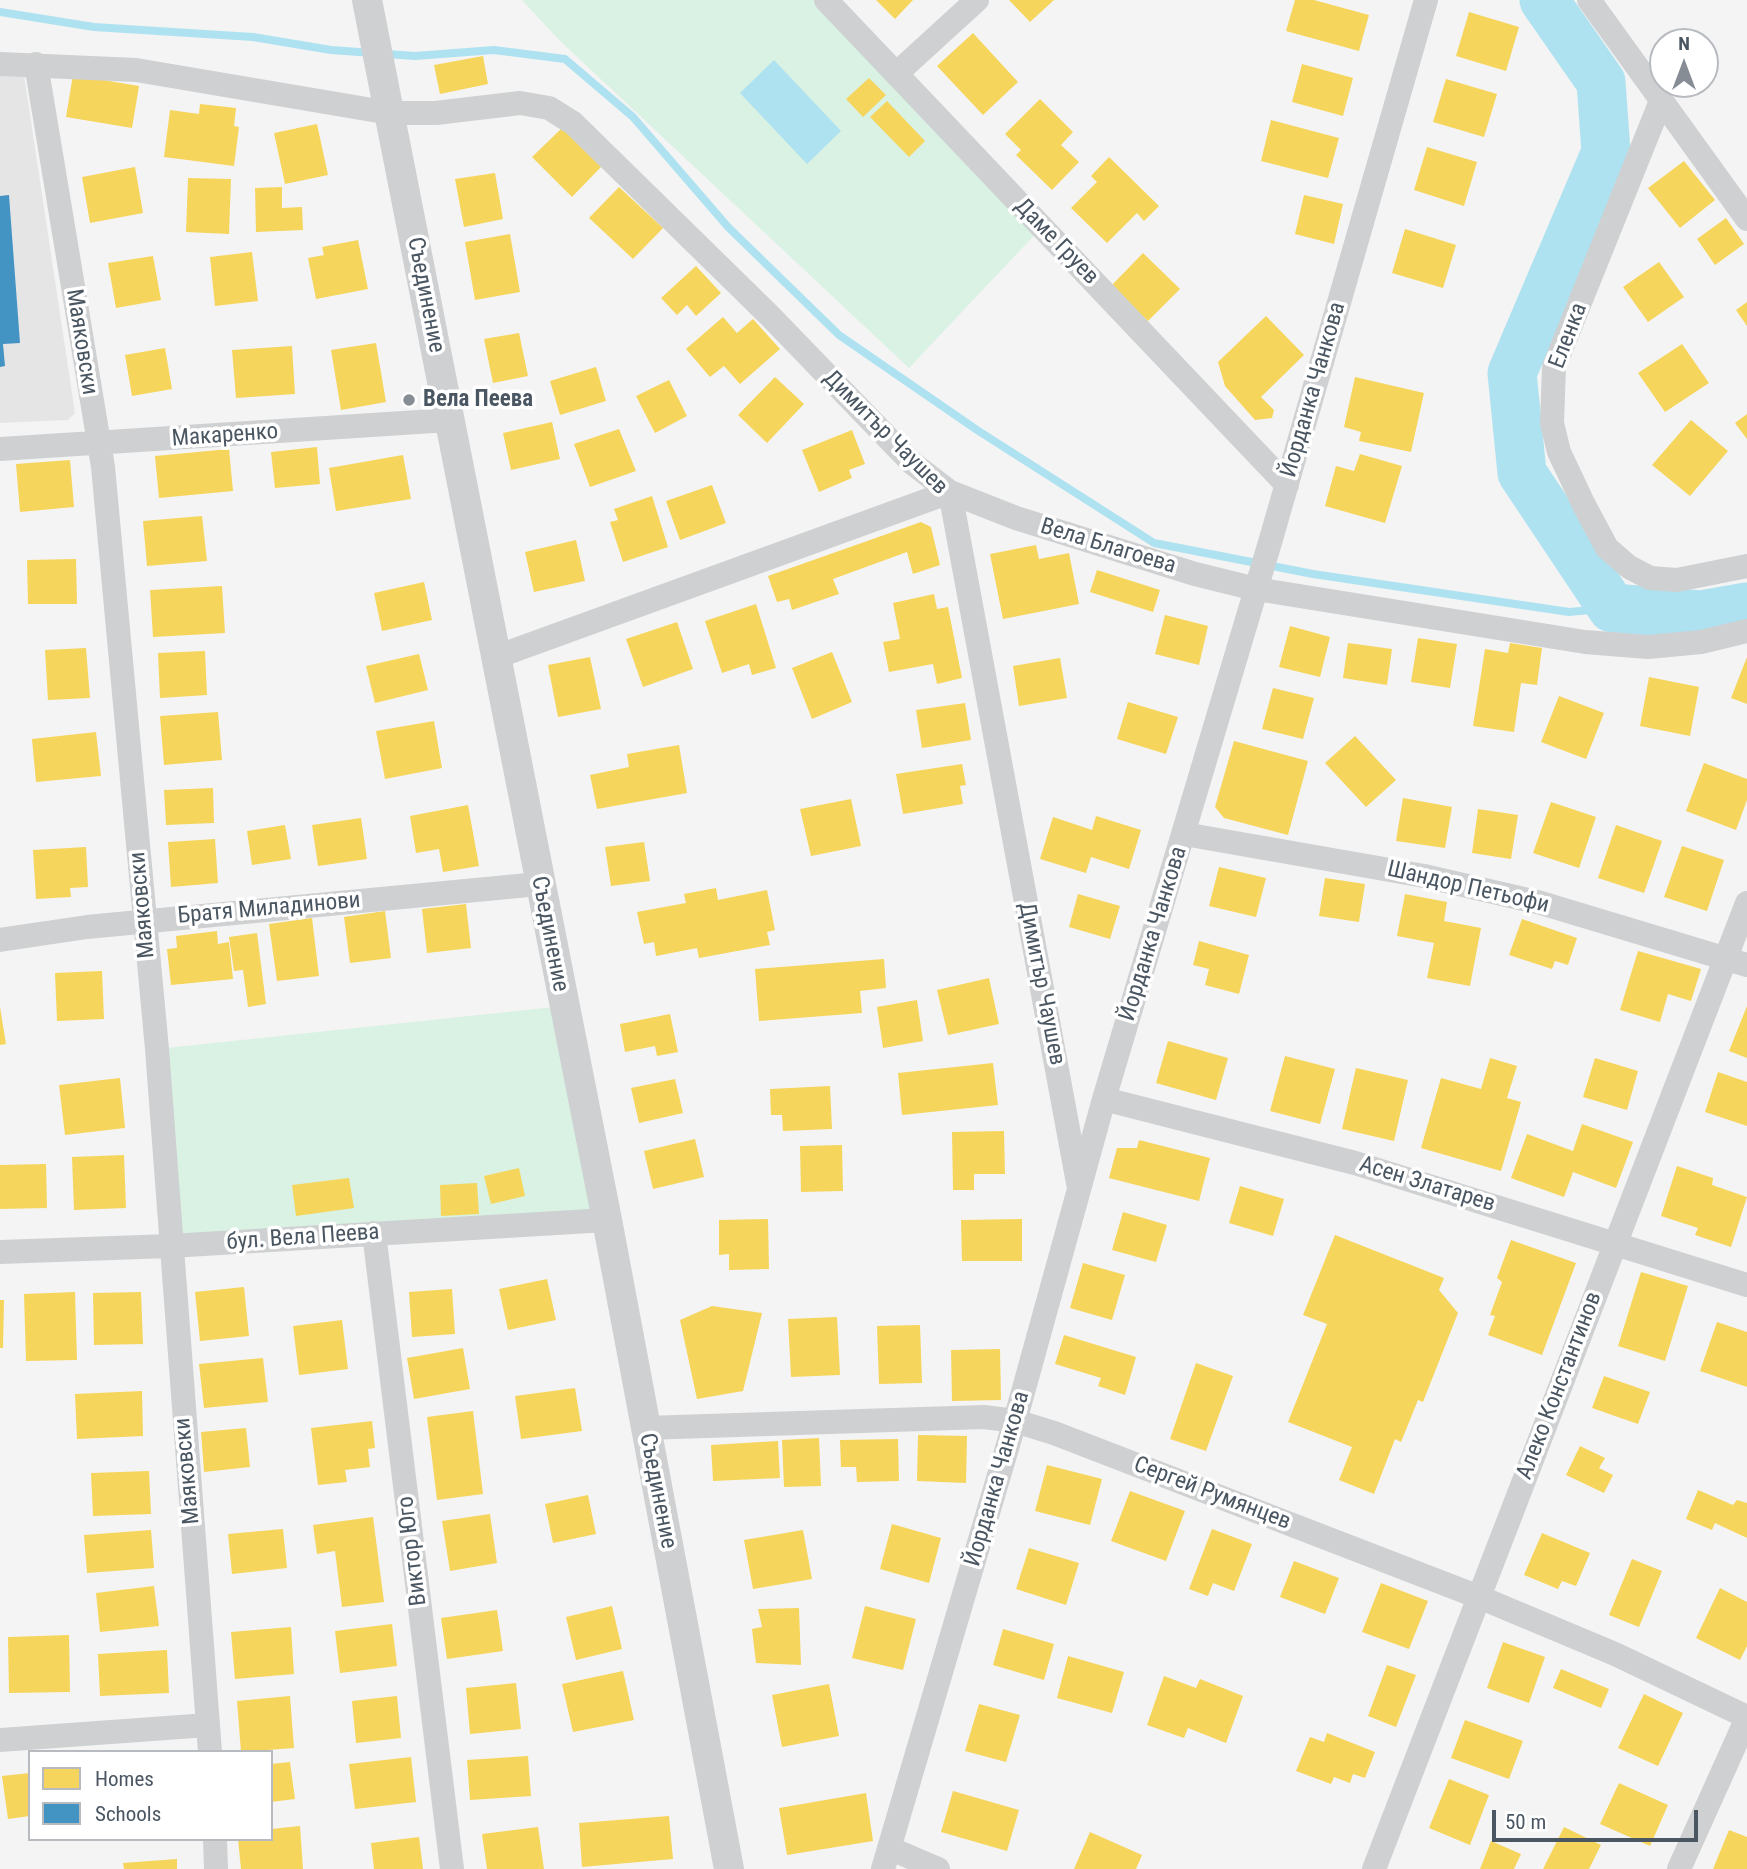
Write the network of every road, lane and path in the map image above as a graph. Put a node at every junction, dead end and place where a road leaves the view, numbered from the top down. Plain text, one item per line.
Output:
1 (367, 0) edge
2 (826, 0) edge
3 (977, 0) edge
4 (1426, 0) edge
5 (1589, 0) edge
6 (0, 64) edge
7 (36, 64) junction
8 (896, 74) junction
9 (1661, 100) junction
10 (390, 113) junction
11 (1747, 219) edge
12 (449, 420) junction
13 (99, 444) junction
14 (0, 449) edge
15 (1287, 485) junction
16 (950, 492) junction
17 (1747, 566) edge
18 (1259, 581) junction
19 (1747, 631) edge
20 (496, 657) junction
21 (1184, 834) junction
22 (539, 884) junction
23 (1747, 903) edge
24 (145, 921) junction
25 (0, 940) edge
26 (1736, 962) edge
27 (1104, 1099) junction
28 (1080, 1189) junction
29 (607, 1220) junction
30 (374, 1233) junction
31 (1615, 1243) junction
32 (170, 1246) junction
33 (0, 1252) edge
34 (1747, 1285) edge
35 (1015, 1421) junction
36 (645, 1428) junction
37 (1479, 1597) junction
38 (1747, 1718) edge
39 (208, 1725) junction
40 (0, 1740) edge
41 (210, 1750) edge
42 (215, 1841) edge
43 (886, 1859) edge
44 (216, 1869) edge
45 (452, 1869) edge
46 (729, 1869) edge
47 (939, 1869) edge
48 (1374, 1869) edge
49 (1679, 1869) edge

1 - 10 street, Съединение
2 - 8 street, Даме Груев
3 - 8 street
4 - 15 street, Йорданка Чанкова
5 - 9 street
6 - 7 street, Димитър Чаушев
7 - 10 street, Димитър Чаушев
7 - 13 street, Маяковски
8 - 15 street, Даме Груев
9 - 11 street
9 - 17 street, Еленка
10 - 12 street, Съединение
10 - 16 street, Димитър Чаушев
12 - 13 street, Макаренко
12 - 20 street, Съединение
13 - 14 street, Макаренко
13 - 24 street, Маяковски
15 - 18 street, Йорданка Чанкова
16 - 18 street, Вела Благоева
16 - 20 street
16 - 28 street, Димитър Чаушев
18 - 19 street, Вела Благоева
18 - 21 street, Йорданка Чанкова
20 - 22 street, Съединение
21 - 26 street, Шандор Петьофи
21 - 27 street, Йорданка Чанкова
22 - 24 street, Братя Миладинови
22 - 29 street, Съединение
23 - 26 street, Алеко Константинов
24 - 25 street, Братя Миладинови
24 - 32 street, Маяковски
26 - 31 street, Алеко Константинов
27 - 28 street, Йорданка Чанкова
27 - 31 street, Асен Златарев
28 - 35 street, Йорданка Чанкова
29 - 30 street, бул. Вела Пеева
29 - 36 street, Съединение
30 - 32 street, бул. Вела Пеева
30 - 45 street, Виктор Юго
31 - 34 street, Асен Златарев
31 - 37 street, Алеко Константинов
32 - 33 street, бул. Вела Пеева
32 - 39 street, Маяковски
35 - 36 street, Сергей Румянцев
35 - 37 street, Сергей Румянцев
35 - 43 street, Йорданка Чанкова
36 - 46 street, Съединение
37 - 38 street, Сергей Румянцев
37 - 48 street, Алеко Константинов
38 - 49 street
39 - 40 street
39 - 41 street, Маяковски
42 - 44 street
43 - 47 street

